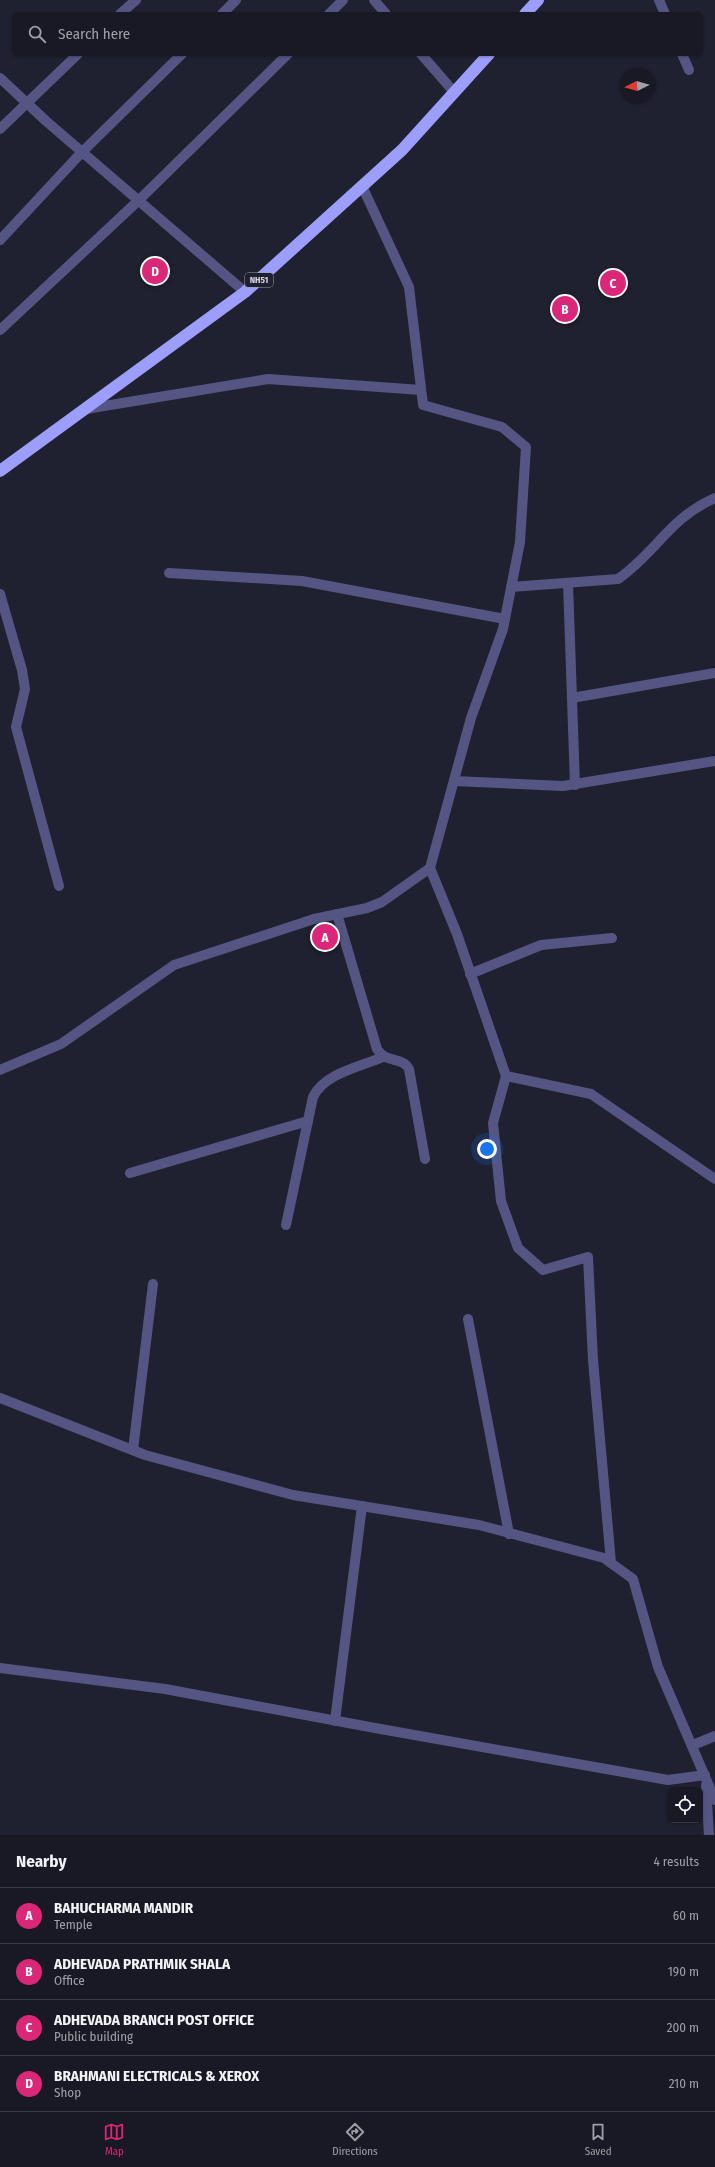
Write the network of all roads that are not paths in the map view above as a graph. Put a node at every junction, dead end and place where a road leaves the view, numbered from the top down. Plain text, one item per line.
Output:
1 (136, 0) edge
2 (236, 0) edge
3 (343, 0) edge
4 (374, 0) edge
5 (538, 0) edge
6 (659, 0) edge
7 (122, 12) edge
8 (224, 12) edge
9 (331, 12) edge
10 (384, 12) edge
11 (527, 12) edge
12 (664, 12) edge
13 (76, 56) edge
14 (180, 56) edge
15 (286, 56) edge
16 (423, 56) edge
17 (487, 56) edge
18 (683, 56) edge
19 (689, 70) dead end
20 (0, 78) edge
21 (454, 92) junction
22 (26, 102) junction
23 (0, 129) edge
24 (82, 152) junction
25 (362, 186) junction
26 (138, 200) junction
27 (0, 240) edge
28 (245, 292) junction
29 (0, 330) edge
30 (420, 390) junction
31 (86, 409) junction
32 (0, 471) edge
33 (715, 498) edge
34 (169, 573) dead end
35 (568, 583) junction
36 (511, 587) junction
37 (0, 594) edge
38 (505, 619) junction
39 (715, 673) edge
40 (572, 698) junction
41 (715, 761) edge
42 (454, 781) junction
43 (575, 785) junction
44 (430, 868) junction
45 (60, 886) dead end
46 (337, 914) junction
47 (612, 938) dead end
48 (470, 974) junction
49 (383, 1057) junction
50 (0, 1070) edge
51 (506, 1076) junction
52 (308, 1121) junction
53 (425, 1159) dead end
54 (130, 1173) dead end
55 (715, 1179) edge
56 (286, 1225) dead end
57 (153, 1284) dead end
58 (468, 1319) dead end
59 (0, 1398) edge
60 (132, 1450) junction
61 (362, 1506) junction
62 (509, 1534) junction
63 (611, 1563) junction
64 (0, 1668) edge
65 (335, 1721) junction
66 (715, 1736) edge
67 (693, 1746) junction
68 (706, 1775) junction
69 (715, 1800) edge
70 (709, 1835) edge

1 - 7 street
2 - 8 street
3 - 9 street
4 - 10 street
5 - 11 highway
6 - 12 street
13 - 22 street
14 - 24 street
15 - 26 street
16 - 21 street
17 - 21 highway, NH51
18 - 19 street
20 - 22 street
21 - 25 highway, NH51
22 - 23 street
22 - 24 street
24 - 26 street
24 - 27 street
25 - 28 highway, NH51
25 - 30 street
26 - 28 street
26 - 29 street
28 - 31 highway, NH51
30 - 31 street
30 - 36 street
31 - 32 highway, NH51
33 - 35 street
34 - 38 street
35 - 36 street
35 - 40 street
36 - 38 street
37 - 45 street
38 - 42 street
39 - 40 street
40 - 43 street
41 - 43 street
42 - 43 street
42 - 44 street
44 - 46 street
44 - 48 street
46 - 49 street
46 - 50 street
47 - 48 street
48 - 51 street
49 - 52 street
49 - 53 street
51 - 55 street
51 - 63 street
52 - 54 street
52 - 56 street
57 - 60 street
58 - 62 street
59 - 60 street
60 - 61 street
61 - 62 street
61 - 65 street
62 - 63 street
63 - 67 street
64 - 65 street
65 - 68 street
66 - 67 street
67 - 68 street
68 - 69 street
68 - 70 street

